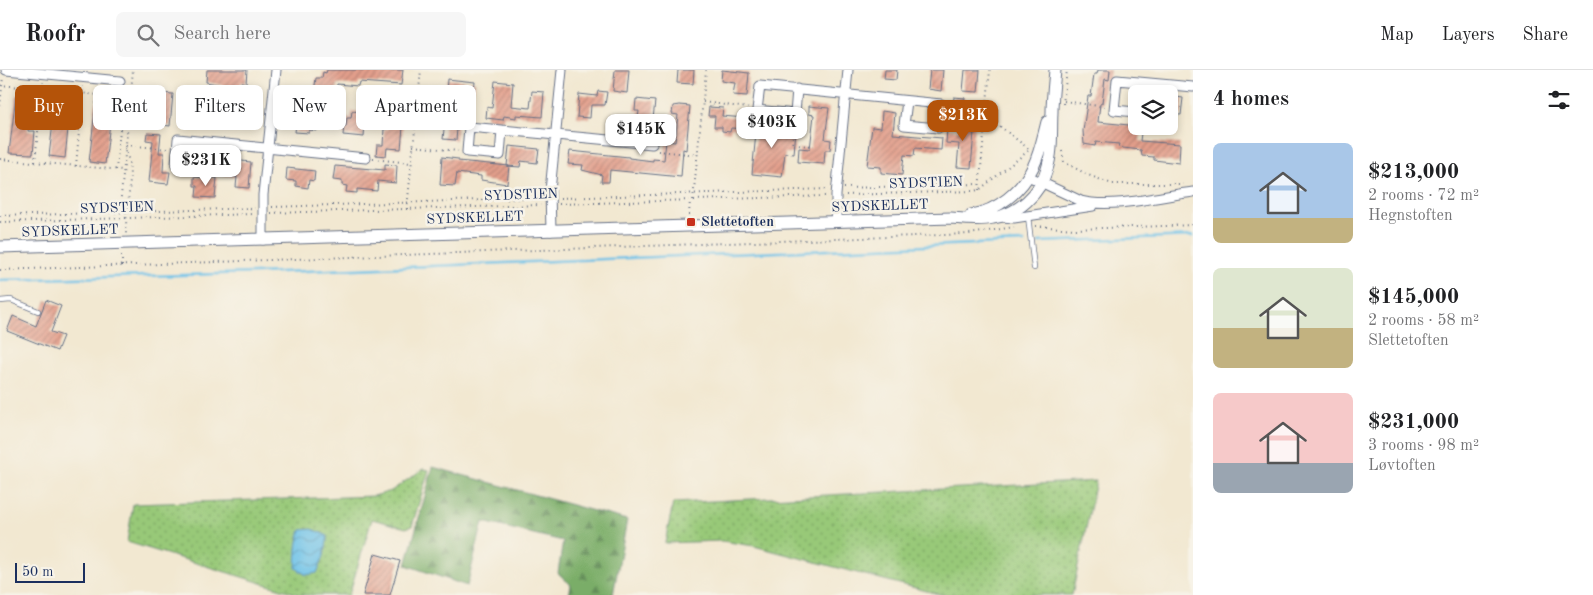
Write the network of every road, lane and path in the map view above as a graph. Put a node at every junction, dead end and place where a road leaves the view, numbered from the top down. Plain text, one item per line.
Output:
1 (5, 70) edge
2 (133, 70) edge
3 (276, 70) edge
4 (421, 70) edge
5 (562, 70) edge
6 (706, 70) edge
7 (848, 70) edge
8 (990, 70) edge
9 (1055, 70) edge
10 (1067, 70) edge
11 (44, 74) junction
12 (84, 78) junction
13 (1148, 83) joint
14 (1, 85) edge
15 (43, 85) edge
16 (122, 85) edge
17 (131, 85) edge
18 (15, 86) edge
19 (1193, 87) edge
20 (797, 89) junction
21 (83, 93) joint
22 (93, 94) edge
23 (846, 94) junction
24 (906, 100) junction
25 (703, 102) junction
26 (1058, 102) junction
27 (0, 106) edge
28 (757, 110) junction
29 (1114, 110) junction
30 (1063, 111) dead end
31 (1128, 111) edge
32 (940, 113) junction
33 (985, 117) junction
34 (794, 127) dead end
35 (38, 130) edge
36 (79, 130) edge
37 (120, 130) edge
38 (127, 130) edge
39 (502, 130) junction
40 (556, 135) junction
41 (216, 143) junction
42 (652, 144) joint
43 (125, 146) junction
44 (413, 146) junction
45 (814, 146) dead end
46 (1062, 147) dead end
47 (268, 148) junction
48 (177, 150) junction
49 (467, 152) junction
50 (1056, 155) junction
51 (698, 156) junction
52 (366, 158) joint
53 (0, 159) edge
54 (35, 162) junction
55 (412, 163) junction
56 (76, 166) junction
57 (116, 170) junction
58 (123, 170) junction
59 (1028, 176) junction
60 (1042, 183) junction
61 (980, 184) junction
62 (1184, 184) dead end
63 (979, 190) junction
64 (836, 192) junction
65 (1193, 192) edge
66 (694, 193) junction
67 (690, 200) junction
68 (693, 200) junction
69 (550, 201) junction
70 (408, 203) junction
71 (1100, 204) junction
72 (120, 207) dead end
73 (407, 209) junction
74 (263, 210) junction
75 (126, 212) junction
76 (0, 216) edge
77 (1002, 216) junction
78 (1028, 216) junction
79 (126, 218) junction
80 (951, 218) junction
81 (689, 221) dead end
82 (0, 222) edge
83 (836, 222) junction
84 (1193, 225) edge
85 (1030, 226) junction
86 (551, 231) junction
87 (127, 238) dead end
88 (262, 240) junction
89 (0, 247) edge
90 (122, 255) dead end
91 (122, 266) junction
92 (1034, 268) dead end
93 (0, 270) edge
94 (0, 301) edge
95 (38, 311) dead end

1 - 11 street
1 - 14 path
2 - 17 path
3 - 47 street
4 - 44 path
5 - 40 street
6 - 25 path
7 - 23 street
8 - 33 path
9 - 26 street
10 - 26 path
11 - 12 street
11 - 15 path
12 - 16 street
12 - 21 path
13 - 19 street
13 - 29 street
14 - 18 path
14 - 27 path
20 - 23 street
20 - 28 street
20 - 28 street
21 - 22 path
23 - 24 street
23 - 64 street
24 - 32 street
24 - 32 street
25 - 28 path
25 - 51 path
26 - 29 path
26 - 30 path
26 - 50 street
26 - 59 street
29 - 31 street
32 - 33 path
33 - 61 path
33 - 63 path, SYDSTIEN
34 - 45 path
35 - 54 path
36 - 56 path
37 - 57 path
38 - 43 path
39 - 40 street
39 - 49 street
39 - 49 street
40 - 42 street
40 - 69 street
41 - 47 street
41 - 48 street
41 - 48 street
42 - 51 path
43 - 48 path
43 - 58 path
43 - 75 path
44 - 49 path
44 - 55 path
46 - 50 path
47 - 52 street
47 - 74 street
50 - 60 street
50 - 62 path
51 - 66 path
52 - 55 path
53 - 54 path
54 - 56 path
55 - 70 path
56 - 57 path
57 - 58 path
58 - 72 path
59 - 60 street, SYDSKELLET
59 - 80 street, SYDSKELLET
60 - 71 street, SYDSKELLET
60 - 77 street, SYDSKELLET
61 - 63 path
61 - 64 path
63 - 64 path, SYDSTIEN
64 - 66 path
64 - 68 path, SYDSTIEN
64 - 83 street
65 - 71 street, SYDSKELLET
66 - 68 path
66 - 69 path
67 - 68 path, SYDSTIEN
67 - 69 path, SYDSTIEN
67 - 81 path
69 - 70 path
69 - 73 path, SYDSTIEN
69 - 86 street
70 - 73 path
70 - 74 path
71 - 78 street, SYDSKELLET
73 - 74 path, SYDSTIEN
74 - 75 path
74 - 79 path, SYDSTIEN
74 - 88 street
75 - 76 path
75 - 79 path
77 - 78 street, SYDSKELLET
77 - 80 street, SYDSKELLET
78 - 85 lane
79 - 82 path, SYDSTIEN
79 - 87 path
80 - 83 street, SYDSKELLET
83 - 86 street, SYDSKELLET
84 - 85 path
85 - 91 path
85 - 92 lane
86 - 88 street, SYDSKELLET
88 - 89 street, SYDSKELLET
90 - 91 path
91 - 93 path
94 - 95 lane

